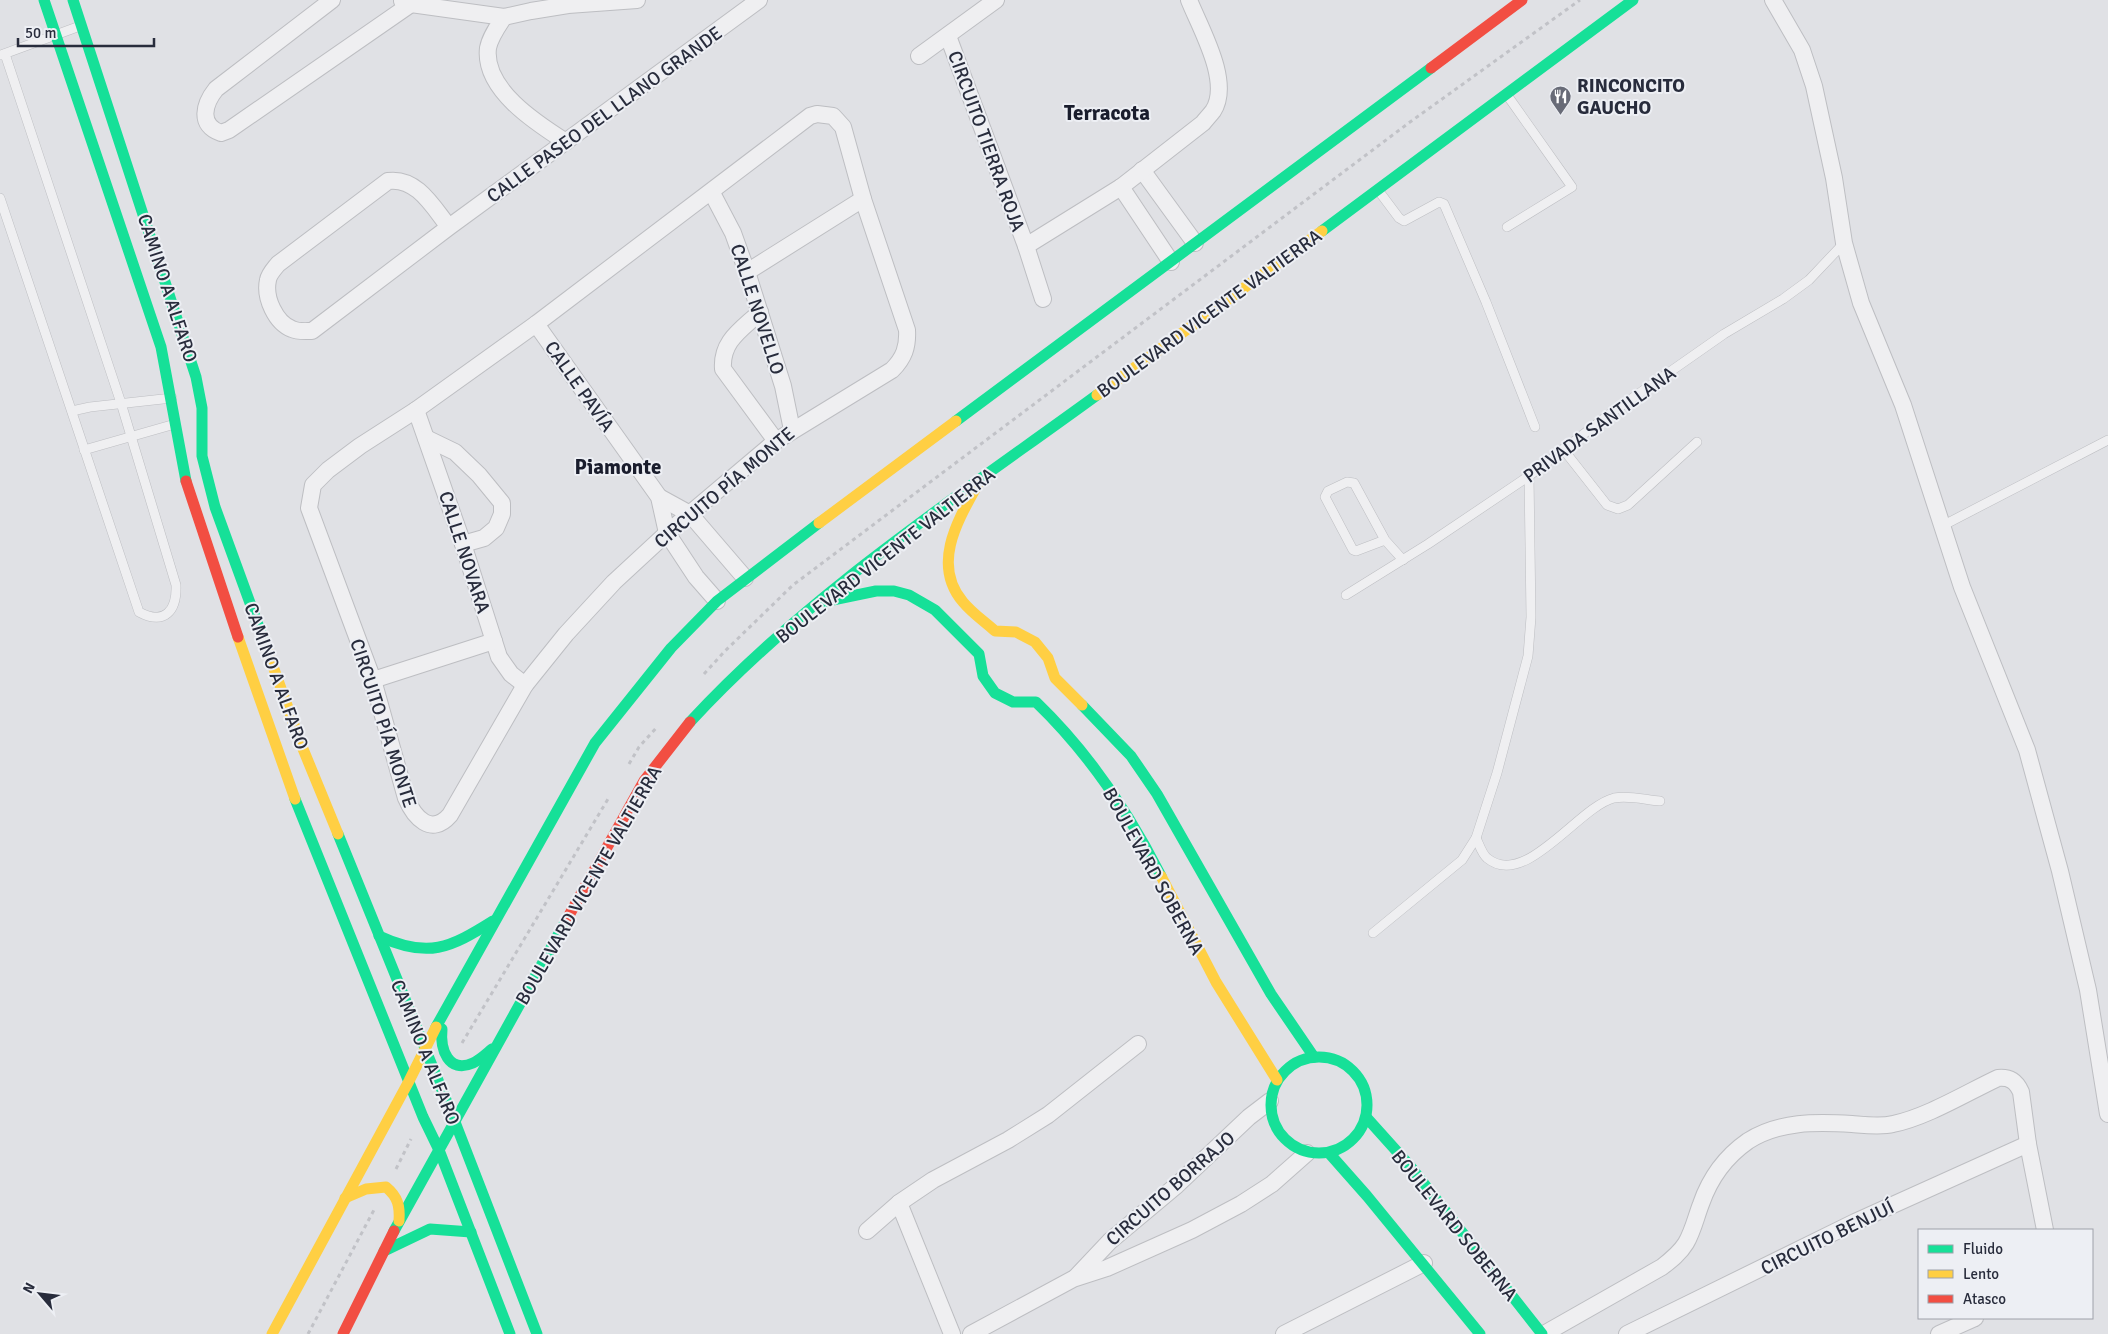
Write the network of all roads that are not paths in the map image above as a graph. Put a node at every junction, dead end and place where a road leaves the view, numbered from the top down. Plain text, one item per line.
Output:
1 (44, 0) edge
2 (74, 0) edge
3 (332, 0) edge
4 (637, 0) edge
5 (759, 0) edge
6 (996, 0) edge
7 (1188, 0) edge
8 (1522, 0) edge
9 (1633, 0) edge
10 (1773, 0) edge
11 (405, 2) edge
12 (566, 3) edge
13 (504, 17) junction
14 (82, 25) junction
15 (57, 34) junction
16 (948, 36) junction
17 (2, 55) edge
18 (920, 56) dead end
19 (1507, 95) junction
20 (566, 142) junction
21 (1142, 170) junction
22 (1121, 187) junction
23 (1378, 190) junction
24 (712, 193) junction
25 (0, 198) edge
26 (863, 199) junction
27 (449, 227) junction
28 (1507, 227) dead end
29 (1844, 243) junction
30 (1195, 244) junction
31 (1026, 246) junction
32 (1171, 262) junction
33 (747, 272) junction
34 (1043, 299) dead end
35 (760, 312) junction
36 (536, 324) junction
37 (172, 398) junction
38 (121, 403) junction
39 (416, 410) junction
40 (72, 411) junction
41 (176, 424) junction
42 (1535, 427) dead end
43 (792, 430) junction
44 (130, 436) junction
45 (426, 438) junction
46 (2108, 440) edge
47 (776, 441) junction
48 (1697, 442) dead end
49 (84, 450) junction
50 (1563, 450) junction
51 (1529, 476) junction
52 (982, 478) junction
53 (658, 497) junction
54 (690, 514) junction
55 (1942, 526) junction
56 (667, 533) junction
57 (1385, 540) junction
58 (463, 544) junction
59 (1403, 560) junction
60 (745, 578) junction
61 (1346, 595) dead end
62 (717, 602) junction
63 (817, 603) junction
64 (995, 631) junction
65 (494, 641) junction
66 (979, 654) junction
67 (372, 680) junction
68 (526, 685) junction
69 (1050, 686) junction
70 (1036, 702) junction
71 (290, 749) junction
72 (1660, 801) dead end
73 (1476, 838) junction
74 (495, 920) junction
75 (1373, 933) dead end
76 (379, 936) junction
77 (446, 1007) junction
78 (1138, 1044) dead end
79 (494, 1048) junction
80 (425, 1049) junction
81 (1314, 1057) junction
82 (1277, 1080) junction
83 (409, 1081) junction
84 (1270, 1101) junction
85 (2108, 1114) edge
86 (1366, 1117) junction
87 (455, 1122) junction
88 (2028, 1144) junction
89 (439, 1150) junction
90 (1307, 1153) junction
91 (1329, 1153) junction
92 (344, 1198) junction
93 (899, 1204) junction
94 (400, 1221) junction
95 (2044, 1229) edge
96 (867, 1231) dead end
97 (471, 1232) junction
98 (384, 1251) junction
99 (1424, 1263) junction
100 (1074, 1279) junction
101 (1973, 1319) edge
102 (272, 1334) edge
103 (343, 1334) edge
104 (510, 1334) edge
105 (537, 1334) edge
106 (952, 1334) edge
107 (971, 1334) edge
108 (1284, 1334) edge
109 (1480, 1334) edge
110 (1543, 1334) edge
111 (1627, 1334) edge
112 (1939, 1334) edge

1 - 15 street, CAMINO A ALFARO
2 - 14 street, CAMINO A ALFARO
3 - 11 street
4 - 12 street
5 - 20 street, CALLE PASEO DEL LLANO GRANDE
6 - 16 street, CIRCUITO TIERRA ROJA
7 - 21 street, CIRCUITO TIERRA ROJA
8 - 30 street
9 - 19 street, BOULEVARD VICENTE VALTIERRA
10 - 29 street
11 - 13 street
12 - 13 street
13 - 20 street
14 - 15 lane
14 - 71 street, CAMINO A ALFARO
15 - 17 lane
15 - 37 street, CAMINO A ALFARO
16 - 18 street, CIRCUITO TIERRA ROJA
16 - 31 street, CIRCUITO TIERRA ROJA
17 - 38 lane
19 - 23 street, BOULEVARD VICENTE VALTIERRA
19 - 28 lane
20 - 27 street, CALLE PASEO DEL LLANO GRANDE
21 - 22 street, CIRCUITO TIERRA ROJA
21 - 30 street
22 - 31 street, CIRCUITO TIERRA ROJA
22 - 32 street
23 - 42 lane
23 - 52 street, BOULEVARD VICENTE VALTIERRA
24 - 26 street, CIRCUITO PÍA MONTE
24 - 33 street, CALLE NOVELLO
24 - 36 street, CIRCUITO PÍA MONTE
25 - 40 lane
26 - 33 street
26 - 43 street, CIRCUITO PÍA MONTE
27 - 27 street, CALLE PASEO DEL LLANO GRANDE
29 - 50 lane, PRIVADA SANTILLANA
29 - 55 street
30 - 32 street
31 - 34 street, CIRCUITO TIERRA ROJA
32 - 60 street
33 - 35 street, CALLE NOVELLO
35 - 43 street, CALLE NOVELLO
35 - 47 street
36 - 39 street, CIRCUITO PÍA MONTE
36 - 53 street, CALLE PAVÍA
37 - 38 lane
37 - 41 street, CAMINO A ALFARO
38 - 40 lane
38 - 44 lane
39 - 45 street, CALLE NOVARA
39 - 67 street, CIRCUITO PÍA MONTE
40 - 49 lane
41 - 44 lane
41 - 71 street, CAMINO A ALFARO
43 - 47 street, CIRCUITO PÍA MONTE
44 - 49 lane
44 - 49 lane
45 - 58 street, CALLE NOVARA
45 - 58 street
46 - 55 lane
47 - 54 street, CIRCUITO PÍA MONTE
48 - 50 lane
50 - 51 lane, PRIVADA SANTILLANA
51 - 59 lane, PRIVADA SANTILLANA
51 - 73 lane
52 - 63 street, BOULEVARD VICENTE VALTIERRA
52 - 64 street
53 - 54 street, CALLE PAVÍA
53 - 56 street, CALLE PAVÍA
54 - 56 street, CIRCUITO PÍA MONTE
54 - 60 street, CALLE PAVÍA
55 - 85 street
56 - 62 street, CALLE PAVÍA
56 - 68 street, CIRCUITO PÍA MONTE
57 - 57 lane
57 - 59 lane
58 - 65 street, CALLE NOVARA
59 - 61 lane, PRIVADA SANTILLANA
60 - 62 street
62 - 74 street
63 - 66 street
63 - 79 street, BOULEVARD VICENTE VALTIERRA
64 - 66 street
64 - 69 street, BOULEVARD SOBERNA
65 - 67 street
65 - 68 street, CALLE NOVARA
66 - 70 street
67 - 68 street, CIRCUITO PÍA MONTE
69 - 70 street
69 - 81 street, BOULEVARD SOBERNA
70 - 82 street, BOULEVARD SOBERNA
71 - 76 street, CAMINO A ALFARO
71 - 83 street, CAMINO A ALFARO
72 - 73 lane
73 - 75 lane
74 - 76 street
74 - 77 street
76 - 80 street, CAMINO A ALFARO
77 - 79 street
77 - 80 street
78 - 93 street
79 - 87 street, BOULEVARD VICENTE VALTIERRA
80 - 83 street
80 - 87 street, CAMINO A ALFARO
81 - 82 street
81 - 86 street
82 - 84 street
83 - 89 street, CAMINO A ALFARO
83 - 92 street
84 - 90 street
84 - 100 street, CIRCUITO BORRAJO
86 - 91 street
86 - 110 street, BOULEVARD SOBERNA
87 - 89 street, BOULEVARD VICENTE VALTIERRA
87 - 105 street, CAMINO A ALFARO
88 - 95 street
88 - 110 street
88 - 111 street, CIRCUITO BENJUÍ
89 - 94 street, BOULEVARD VICENTE VALTIERRA
89 - 97 street, CAMINO A ALFARO
90 - 91 street
90 - 100 street, CIRCUITO BORRAJO
91 - 99 street
92 - 94 street
92 - 102 street
93 - 96 street
93 - 106 street
94 - 98 street, BOULEVARD VICENTE VALTIERRA
97 - 98 street
97 - 104 street, CAMINO A ALFARO
98 - 103 street, BOULEVARD VICENTE VALTIERRA
99 - 108 street
99 - 109 street
100 - 107 street, CIRCUITO BORRAJO
101 - 112 street

